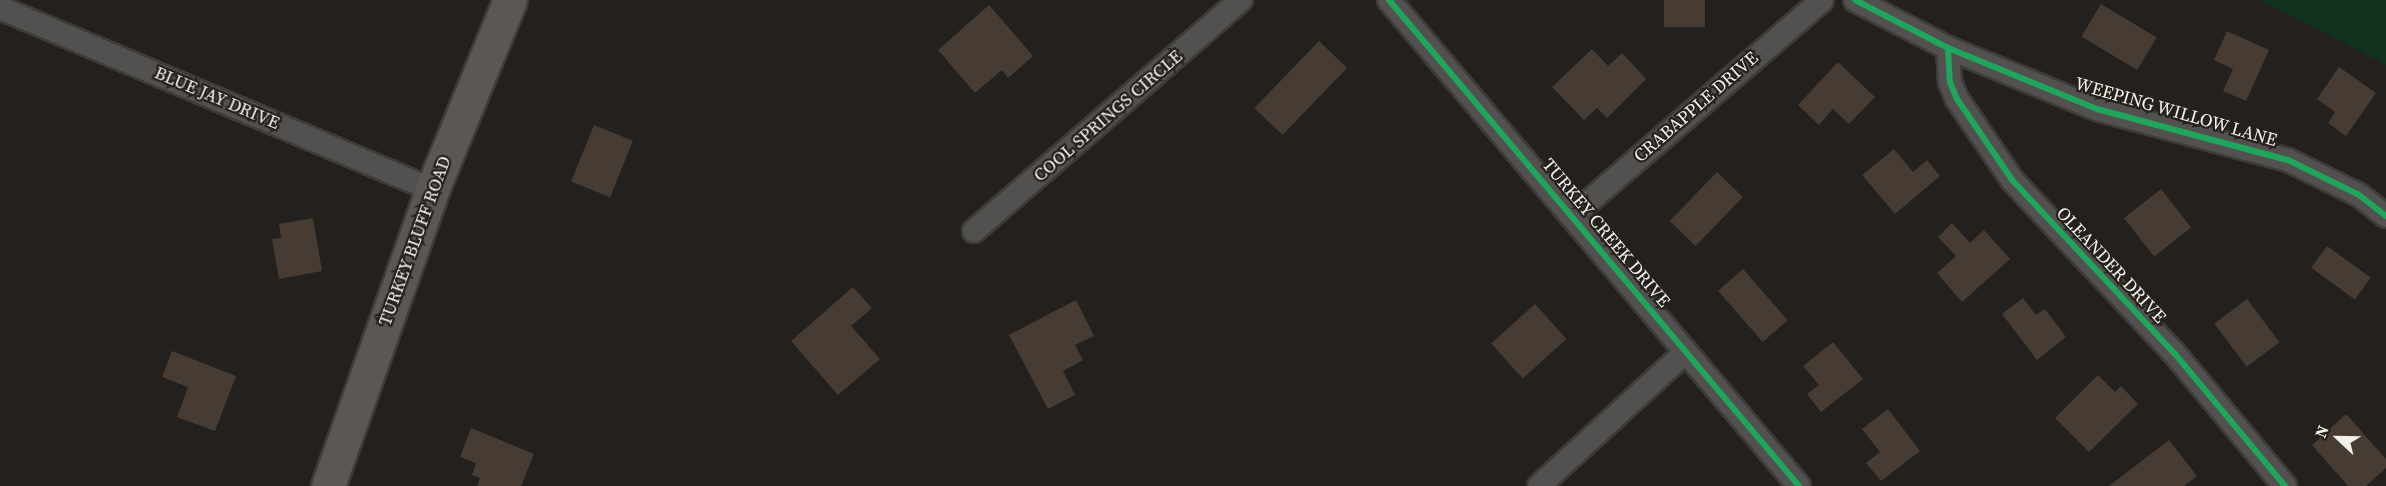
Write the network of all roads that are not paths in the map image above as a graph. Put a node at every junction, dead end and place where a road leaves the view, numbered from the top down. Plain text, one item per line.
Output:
1 (510, 0) edge
2 (1241, 0) edge
3 (1389, 0) edge
4 (1822, 0) edge
5 (1855, 0) edge
6 (0, 8) edge
7 (1948, 48) junction
8 (432, 190) junction
9 (1572, 216) junction
10 (2386, 216) edge
11 (975, 231) dead end
12 (1686, 352) junction
13 (328, 486) edge
14 (1539, 486) edge
15 (1799, 486) edge
16 (2285, 486) edge

1 - 8 street, TURKEY BLUFF ROAD
2 - 11 street, COOL SPRINGS CIRCLE
3 - 9 street, TURKEY CREEK DRIVE
4 - 9 street, CRABAPPLE DRIVE
5 - 7 street, WEEPING WILLOW LANE
6 - 8 street, BLUE JAY DRIVE
7 - 10 street, WEEPING WILLOW LANE
7 - 16 street, OLEANDER DRIVE
8 - 13 street, TURKEY BLUFF ROAD
9 - 12 street, TURKEY CREEK DRIVE
12 - 14 street
12 - 15 street, TURKEY CREEK DRIVE

